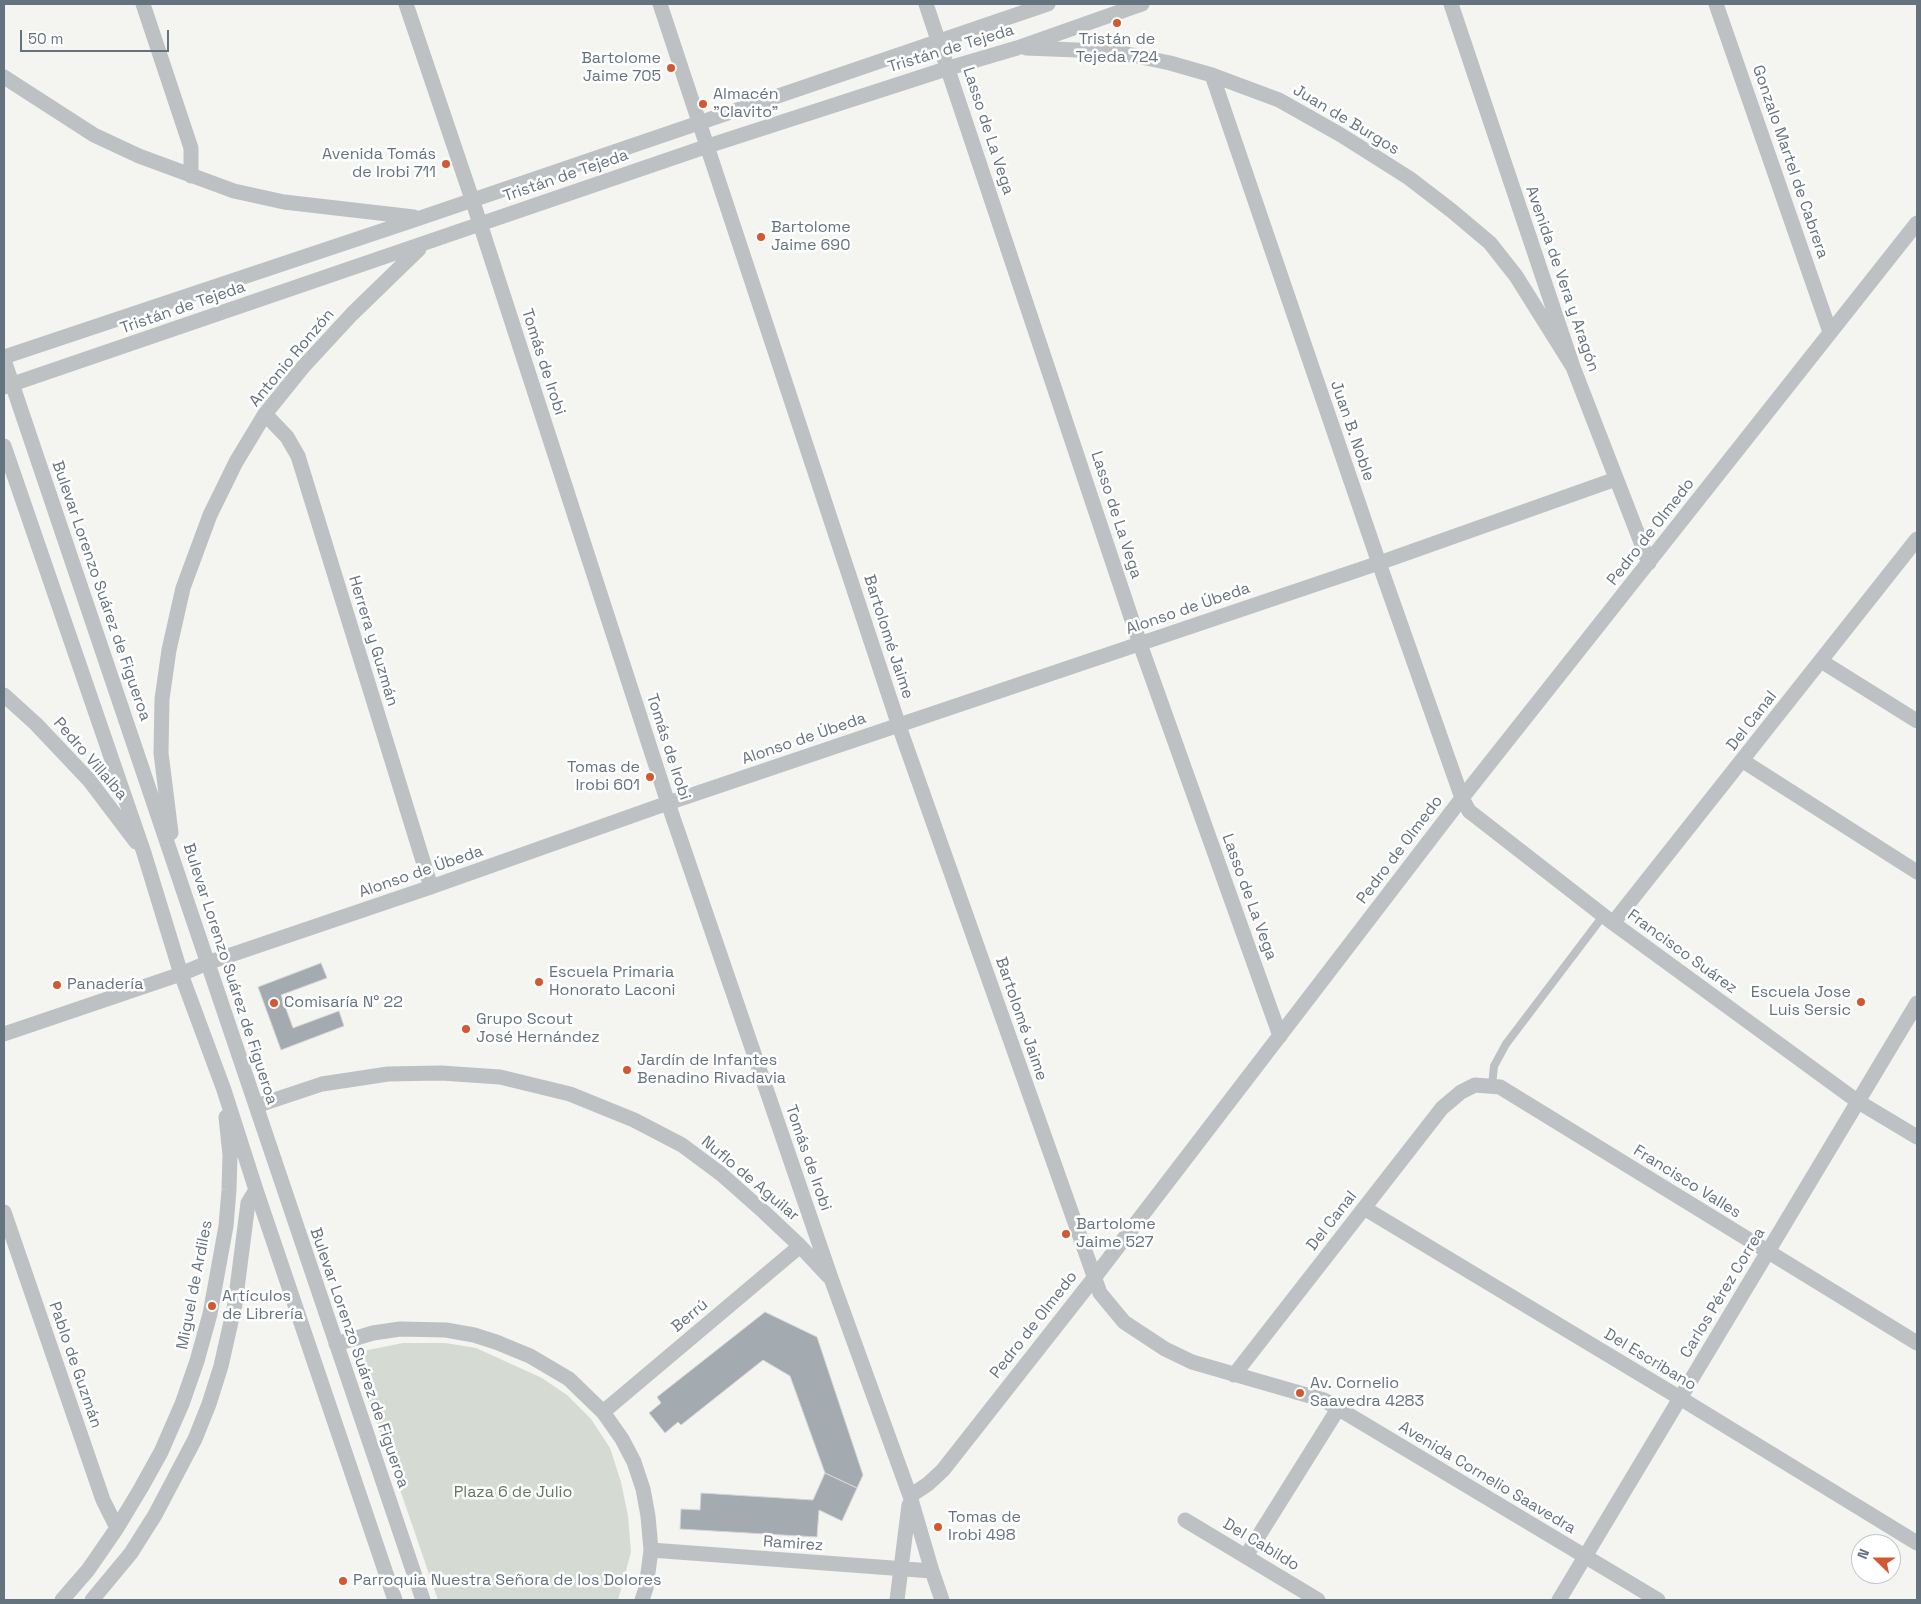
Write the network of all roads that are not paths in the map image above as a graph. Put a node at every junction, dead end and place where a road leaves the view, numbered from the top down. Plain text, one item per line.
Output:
1 (143, 4) edge
2 (406, 4) edge
3 (660, 4) edge
4 (926, 4) edge
5 (1019, 4) edge
6 (1048, 4) edge
7 (1142, 4) edge
8 (1451, 4) edge
9 (1716, 4) edge
10 (1002, 19) junction
11 (939, 41) junction
12 (1017, 48) junction
13 (949, 68) junction
14 (1212, 75) junction
15 (4, 76) edge
16 (699, 121) junction
17 (708, 146) junction
18 (191, 176) junction
19 (472, 199) junction
20 (420, 218) junction
21 (1917, 223) edge
22 (480, 224) junction
23 (423, 245) junction
24 (1830, 332) junction
25 (4, 358) edge
26 (1573, 367) junction
27 (8, 386) edge
28 (265, 414) junction
29 (4, 446) edge
30 (1616, 479) junction
31 (1917, 539) edge
32 (1649, 563) junction
33 (1379, 564) junction
34 (1140, 644) junction
35 (1821, 661) junction
36 (4, 695) edge
37 (1917, 721) edge
38 (899, 726) junction
39 (1743, 760) junction
40 (1462, 798) junction
41 (668, 803) junction
42 (144, 853) junction
43 (175, 864) junction
44 (1917, 872) edge
45 (431, 887) junction
46 (1608, 920) junction
47 (207, 962) junction
48 (181, 974) junction
49 (1917, 1003) edge
50 (4, 1034) edge
51 (1280, 1036) junction
52 (1492, 1086) junction
53 (224, 1090) junction
54 (1461, 1092) joint
55 (1857, 1101) junction
56 (256, 1106) junction
57 (1917, 1137) edge
58 (256, 1190) junction
59 (1364, 1208) junction
60 (4, 1212) edge
61 (800, 1246) junction
62 (1768, 1252) junction
63 (1094, 1278) junction
64 (832, 1281) junction
65 (1917, 1342) edge
66 (336, 1344) junction
67 (1234, 1375) junction
68 (1680, 1398) junction
69 (1338, 1409) junction
70 (603, 1412) junction
71 (910, 1496) junction
72 (1185, 1520) dead end
73 (118, 1528) junction
74 (1917, 1543) edge
75 (651, 1550) junction
76 (1246, 1556) junction
77 (1585, 1558) junction
78 (902, 1570) junction
79 (932, 1571) junction
80 (62, 1600) edge
81 (92, 1600) edge
82 (396, 1600) edge
83 (423, 1600) edge
84 (642, 1600) edge
85 (897, 1600) edge
86 (942, 1600) edge
87 (1318, 1600) edge
88 (1559, 1600) edge
89 (1658, 1600) edge

1 - 18 street
2 - 19 street, Tomás de Irobi
3 - 16 street, Bartolomé Jaime
4 - 11 street, Lasso de La Vega
5 - 10 street
6 - 10 street, Tristán de Tejeda
7 - 12 street, Tristán de Tejeda
8 - 26 street, Avenida de Vera y Aragón
9 - 24 street, Gonzalo Martel de Cabrera
10 - 11 street, Tristán de Tejeda
11 - 13 street, Lasso de La Vega
11 - 16 street, Tristán de Tejeda
12 - 13 street, Tristán de Tejeda
12 - 14 street, Juan de Burgos
13 - 17 street, Tristán de Tejeda
13 - 34 street, Lasso de La Vega
14 - 26 street, Juan de Burgos
14 - 33 street, Juan B. Noble
15 - 18 street
16 - 17 street, Bartolomé Jaime
16 - 19 street, Tristán de Tejeda
17 - 22 street, Tristán de Tejeda
17 - 38 street, Bartolomé Jaime
18 - 20 street
19 - 20 street, Tristán de Tejeda
19 - 22 street, Tomás de Irobi
20 - 25 street, Tristán de Tejeda
21 - 24 street, Pedro de Olmedo
22 - 23 street, Tristán de Tejeda
22 - 41 street, Tomás de Irobi
23 - 27 street, Tristán de Tejeda
23 - 28 street, Antonio Ronzón
24 - 32 street, Pedro de Olmedo
25 - 27 street, Bulevar Lorenzo Suárez de Figueroa
26 - 30 street, Avenida de Vera y Aragón
27 - 43 street, Bulevar Lorenzo Suárez de Figueroa
28 - 43 street, Antonio Ronzón
28 - 45 street, Herrera y Guzmán
29 - 42 street
30 - 32 street, Avenida de Vera y Aragón
30 - 33 street, Alonso de Úbeda
31 - 35 street, Del Canal
32 - 40 street, Pedro de Olmedo
33 - 34 street, Alonso de Úbeda
33 - 40 street, Juan B. Noble
34 - 38 street, Alonso de Úbeda
34 - 51 street, Lasso de La Vega
35 - 37 street
35 - 39 street, Del Canal
36 - 42 street, Pedro Villalba
38 - 41 street, Alonso de Úbeda
38 - 63 street, Bartolomé Jaime
39 - 44 street
39 - 46 street, Del Canal
40 - 46 street, Francisco Suárez
40 - 51 street, Pedro de Olmedo
41 - 45 street, Alonso de Úbeda
41 - 64 street, Tomás de Irobi
42 - 48 street
43 - 47 street, Bulevar Lorenzo Suárez de Figueroa
45 - 47 street, Alonso de Úbeda
46 - 52 lane
46 - 55 street, Francisco Suárez
47 - 48 street, Alonso de Úbeda
47 - 56 street, Bulevar Lorenzo Suárez de Figueroa
48 - 50 street, Alonso de Úbeda
48 - 53 street
49 - 55 street, Carlos Pérez Correa
51 - 63 street, Pedro de Olmedo
52 - 54 street, Francisco Valles
52 - 62 street, Francisco Valles
53 - 58 street
53 - 73 street, Miguel de Ardiles
54 - 59 street, Del Canal
55 - 57 street, Francisco Suárez
55 - 62 street, Carlos Pérez Correa
56 - 61 street, Nuflo de Aguilar
56 - 66 street, Bulevar Lorenzo Suárez de Figueroa
58 - 81 street
58 - 82 street
59 - 67 street, Del Canal
59 - 68 street, Del Escribano
60 - 73 street, Pablo de Guzmán
61 - 64 street, Nuflo de Aguilar
61 - 70 street, Berrú
62 - 65 street, Francisco Valles
62 - 68 street, Carlos Pérez Correa
63 - 67 street, Avenida Cornelio Saavedra
63 - 71 street, Pedro de Olmedo
64 - 71 street, Tomás de Irobi
66 - 70 street
66 - 83 street, Bulevar Lorenzo Suárez de Figueroa
67 - 69 street, Avenida Cornelio Saavedra
68 - 74 street, Del Escribano
68 - 77 street, Carlos Pérez Correa
69 - 76 street
69 - 77 street, Avenida Cornelio Saavedra
70 - 75 street
71 - 78 street
71 - 79 street, Tomás de Irobi
72 - 76 street, Del Cabildo
73 - 80 street, Miguel de Ardiles
75 - 78 street, Ramirez
75 - 84 street
76 - 87 street, Del Cabildo
77 - 88 street, Carlos Pérez Correa
77 - 89 street, Avenida Cornelio Saavedra
78 - 79 street, Ramirez
78 - 85 street
79 - 86 street, Tomás de Irobi

